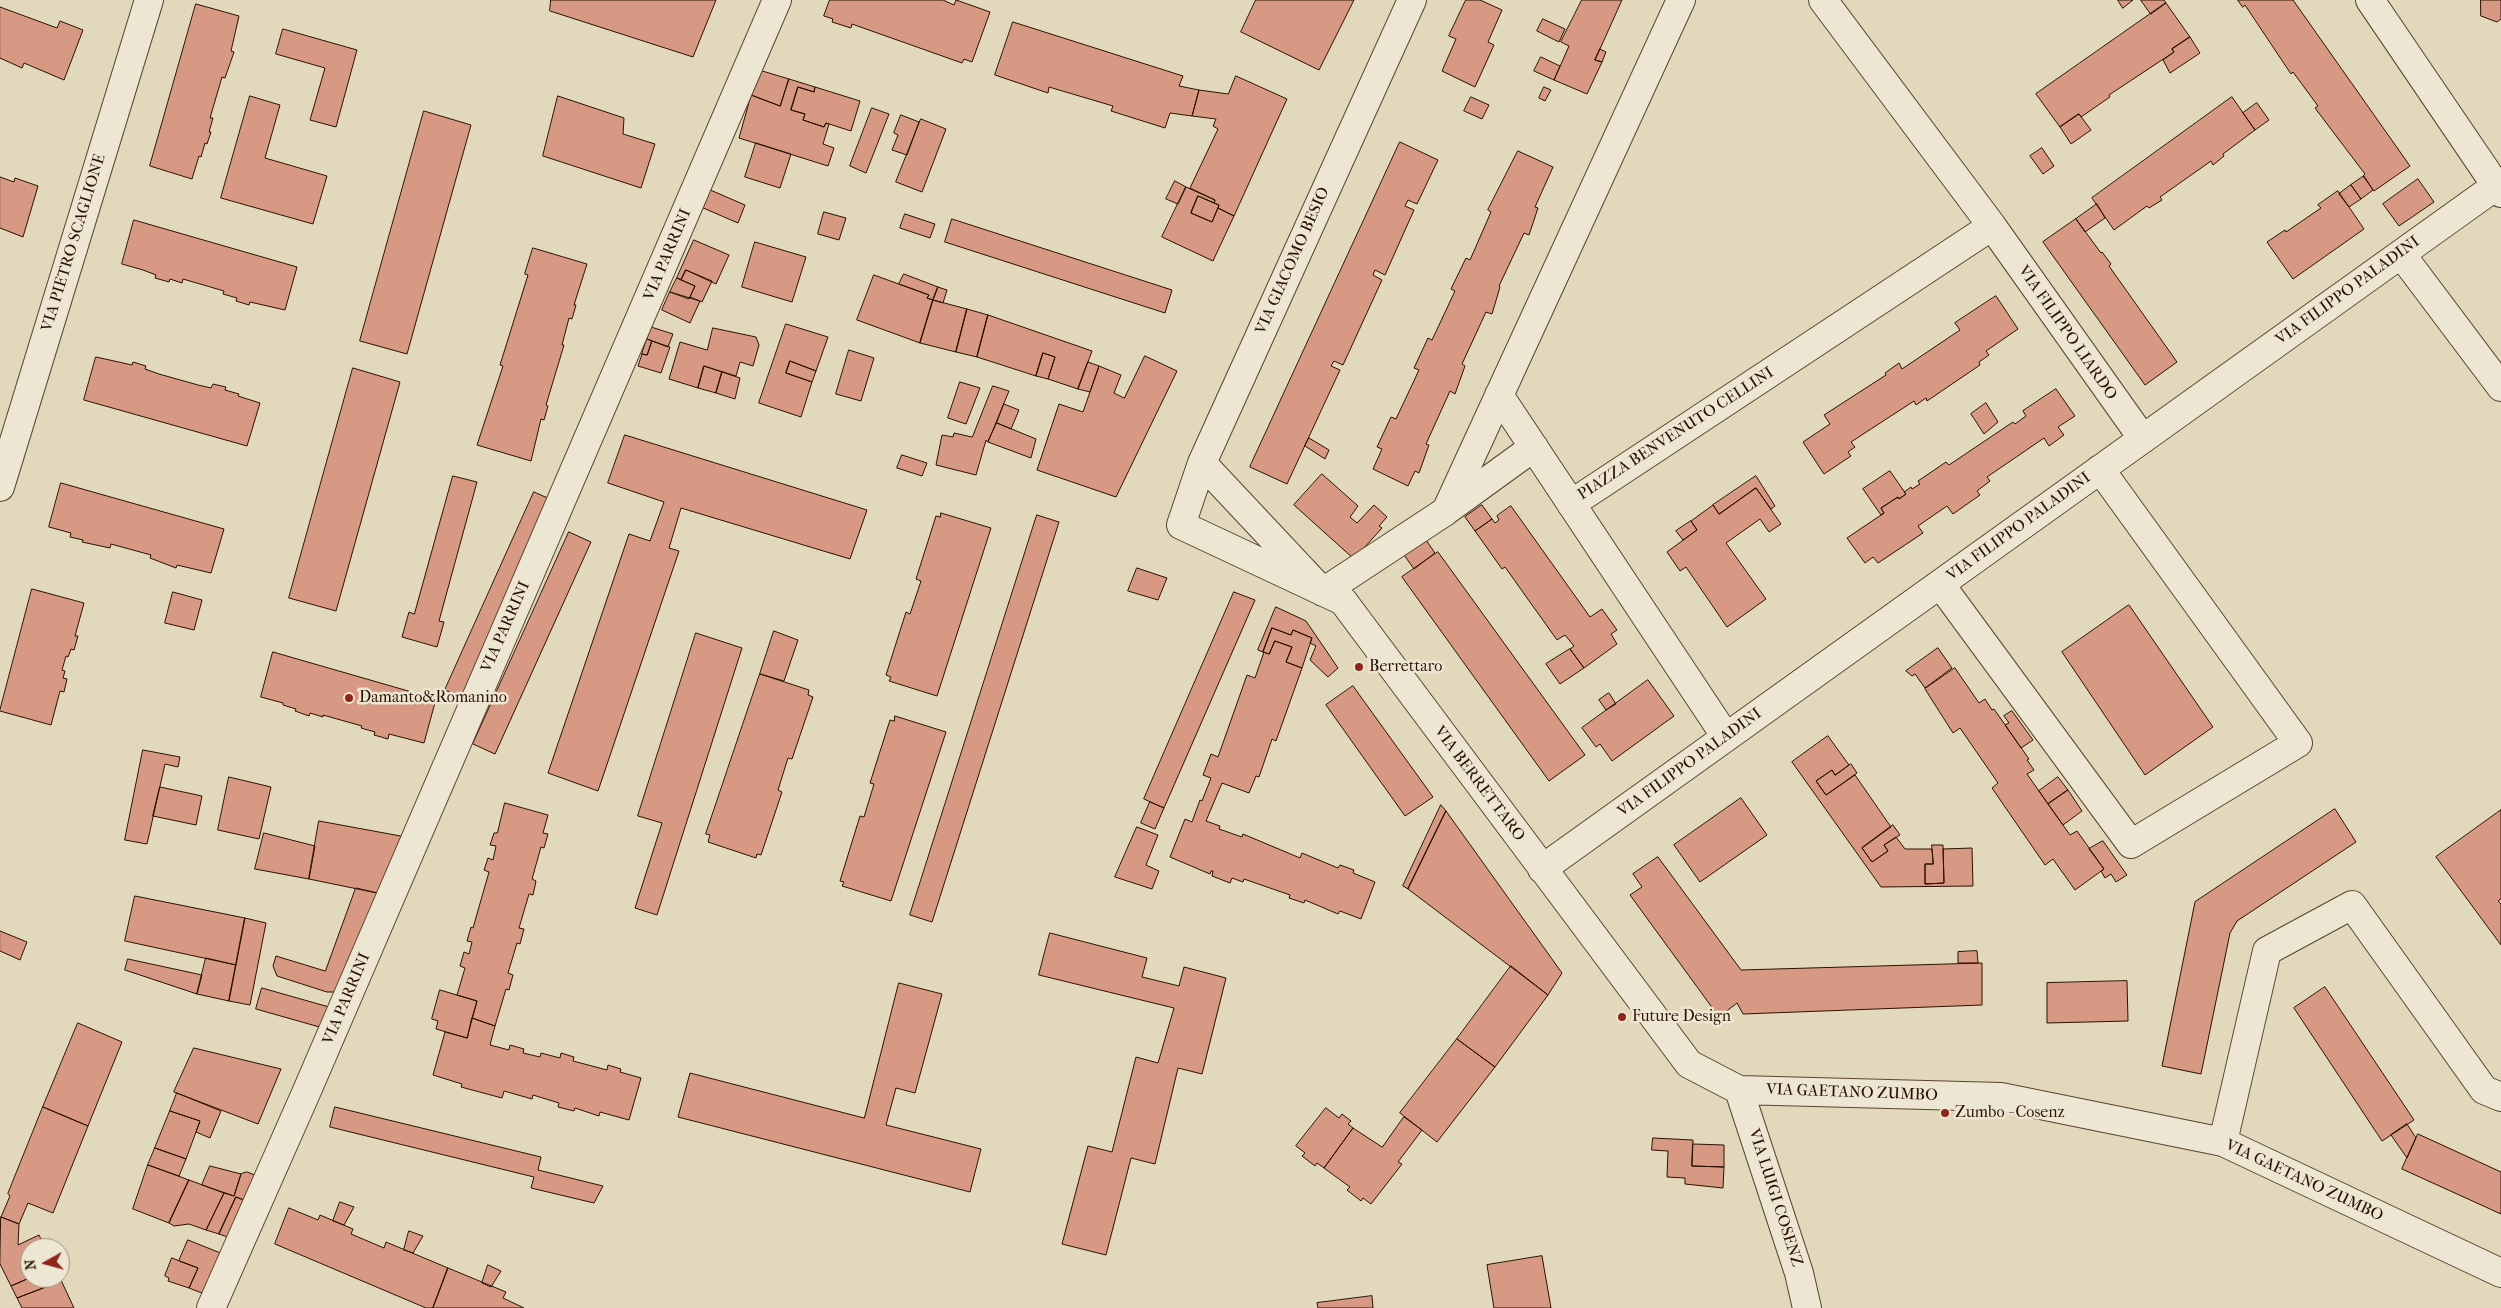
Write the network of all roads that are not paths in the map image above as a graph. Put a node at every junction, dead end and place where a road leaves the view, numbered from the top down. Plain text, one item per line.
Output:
1 (149, 0) edge
2 (777, 0) edge
3 (1412, 0) edge
4 (1681, 0) edge
5 (1823, 0) edge
6 (2370, 0) edge
7 (2498, 189) edge
8 (1992, 226) junction
9 (2401, 254) junction
10 (2501, 387) edge
11 (1499, 395) junction
12 (2143, 439) junction
13 (1534, 447) junction
14 (1202, 463) junction
15 (2100, 469) junction
16 (0, 486) edge
17 (1571, 504) junction
18 (1446, 511) junction
19 (1181, 525) joint
20 (1940, 584) junction
21 (1323, 592) junction
22 (1726, 737) junction
23 (1542, 869) junction
24 (1739, 1090) junction
25 (2501, 1097) edge
26 (2223, 1142) junction
27 (2501, 1273) edge
28 (211, 1308) edge
29 (1807, 1308) edge

1 - 16 street, VIA PIETRO SCAGLIONE
2 - 28 street, VIA PARRINI
3 - 14 street, VIA GIACOMO BESIO
4 - 11 street
5 - 8 street
6 - 7 street
7 - 9 street, VIA FILIPPO PALADINI
8 - 12 street, VIA FILIPPO LIARDO
8 - 17 street, PIAZZA BENVENUTO CELLINI
9 - 10 street
9 - 12 street, VIA FILIPPO PALADINI
11 - 13 street, PIAZZA BENVENUTO CELLINI
11 - 18 street
12 - 15 street, VIA FILIPPO PALADINI
13 - 17 street, PIAZZA BENVENUTO CELLINI
13 - 18 street
14 - 19 street, VIA GIACOMO BESIO
14 - 21 street
15 - 20 street, VIA FILIPPO PALADINI
15 - 20 street
17 - 22 street
18 - 21 street
19 - 21 street, VIA BERRETTARO
20 - 22 street, VIA FILIPPO PALADINI
21 - 23 street, VIA BERRETTARO
22 - 23 street, VIA FILIPPO PALADINI
23 - 24 street, VIA BERRETTARO
24 - 26 street, VIA GAETANO ZUMBO
24 - 29 street, VIA LUIGI COSENZ
25 - 26 street
26 - 27 street, VIA GAETANO ZUMBO

